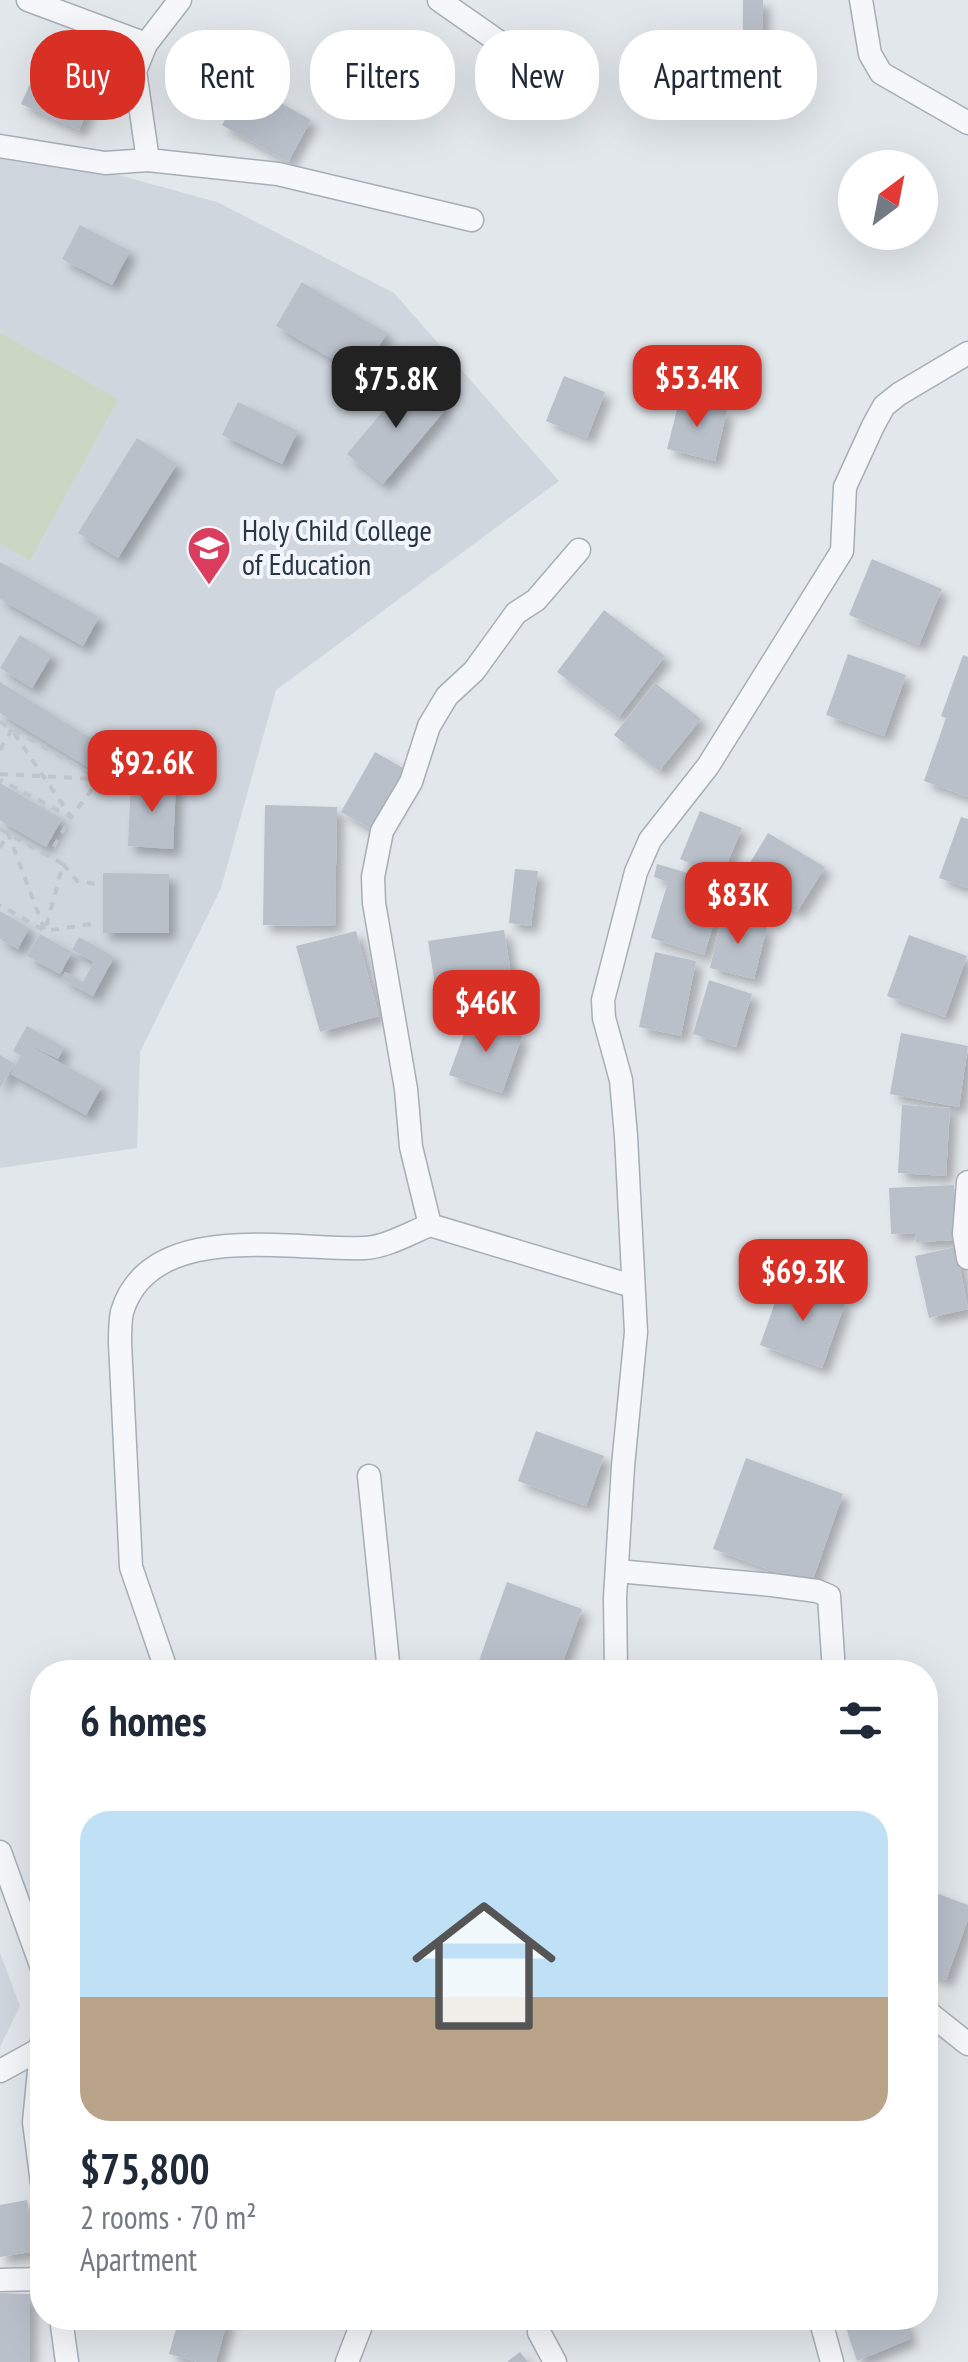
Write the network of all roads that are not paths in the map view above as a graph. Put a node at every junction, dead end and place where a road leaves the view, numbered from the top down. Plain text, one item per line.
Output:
1 (28, 0) edge
2 (180, 0) edge
3 (439, 0) edge
4 (861, 0) edge
5 (482, 30) edge
6 (146, 44) junction
7 (968, 123) edge
8 (0, 146) edge
9 (148, 160) junction
10 (472, 220) dead end
11 (968, 353) edge
12 (579, 550) dead end
13 (968, 1182) edge
14 (430, 1225) junction
15 (968, 1258) edge
16 (632, 1286) junction
17 (370, 1476) dead end
18 (617, 1571) junction
19 (163, 1660) edge
20 (388, 1660) edge
21 (616, 1660) edge
22 (833, 1660) edge
23 (0, 1852) edge
24 (30, 1935) edge
25 (938, 2020) edge
26 (968, 2044) edge
27 (30, 2055) edge
28 (0, 2070) edge
29 (30, 2279) edge
30 (0, 2280) edge
31 (63, 2330) edge
32 (360, 2330) edge
33 (823, 2330) edge
34 (539, 2332) dead end
35 (67, 2362) edge
36 (348, 2362) edge
37 (556, 2362) edge
38 (832, 2362) edge

1 - 6 street
2 - 6 street
3 - 5 street
4 - 7 street
6 - 9 street
8 - 9 street
9 - 10 street
11 - 16 street
12 - 14 street
13 - 15 street
14 - 16 street
14 - 19 street
16 - 18 street
17 - 20 street
18 - 21 street
18 - 22 street
23 - 24 street
25 - 26 street
27 - 28 street
29 - 30 street
31 - 35 street
32 - 36 street
33 - 38 street
34 - 37 street

